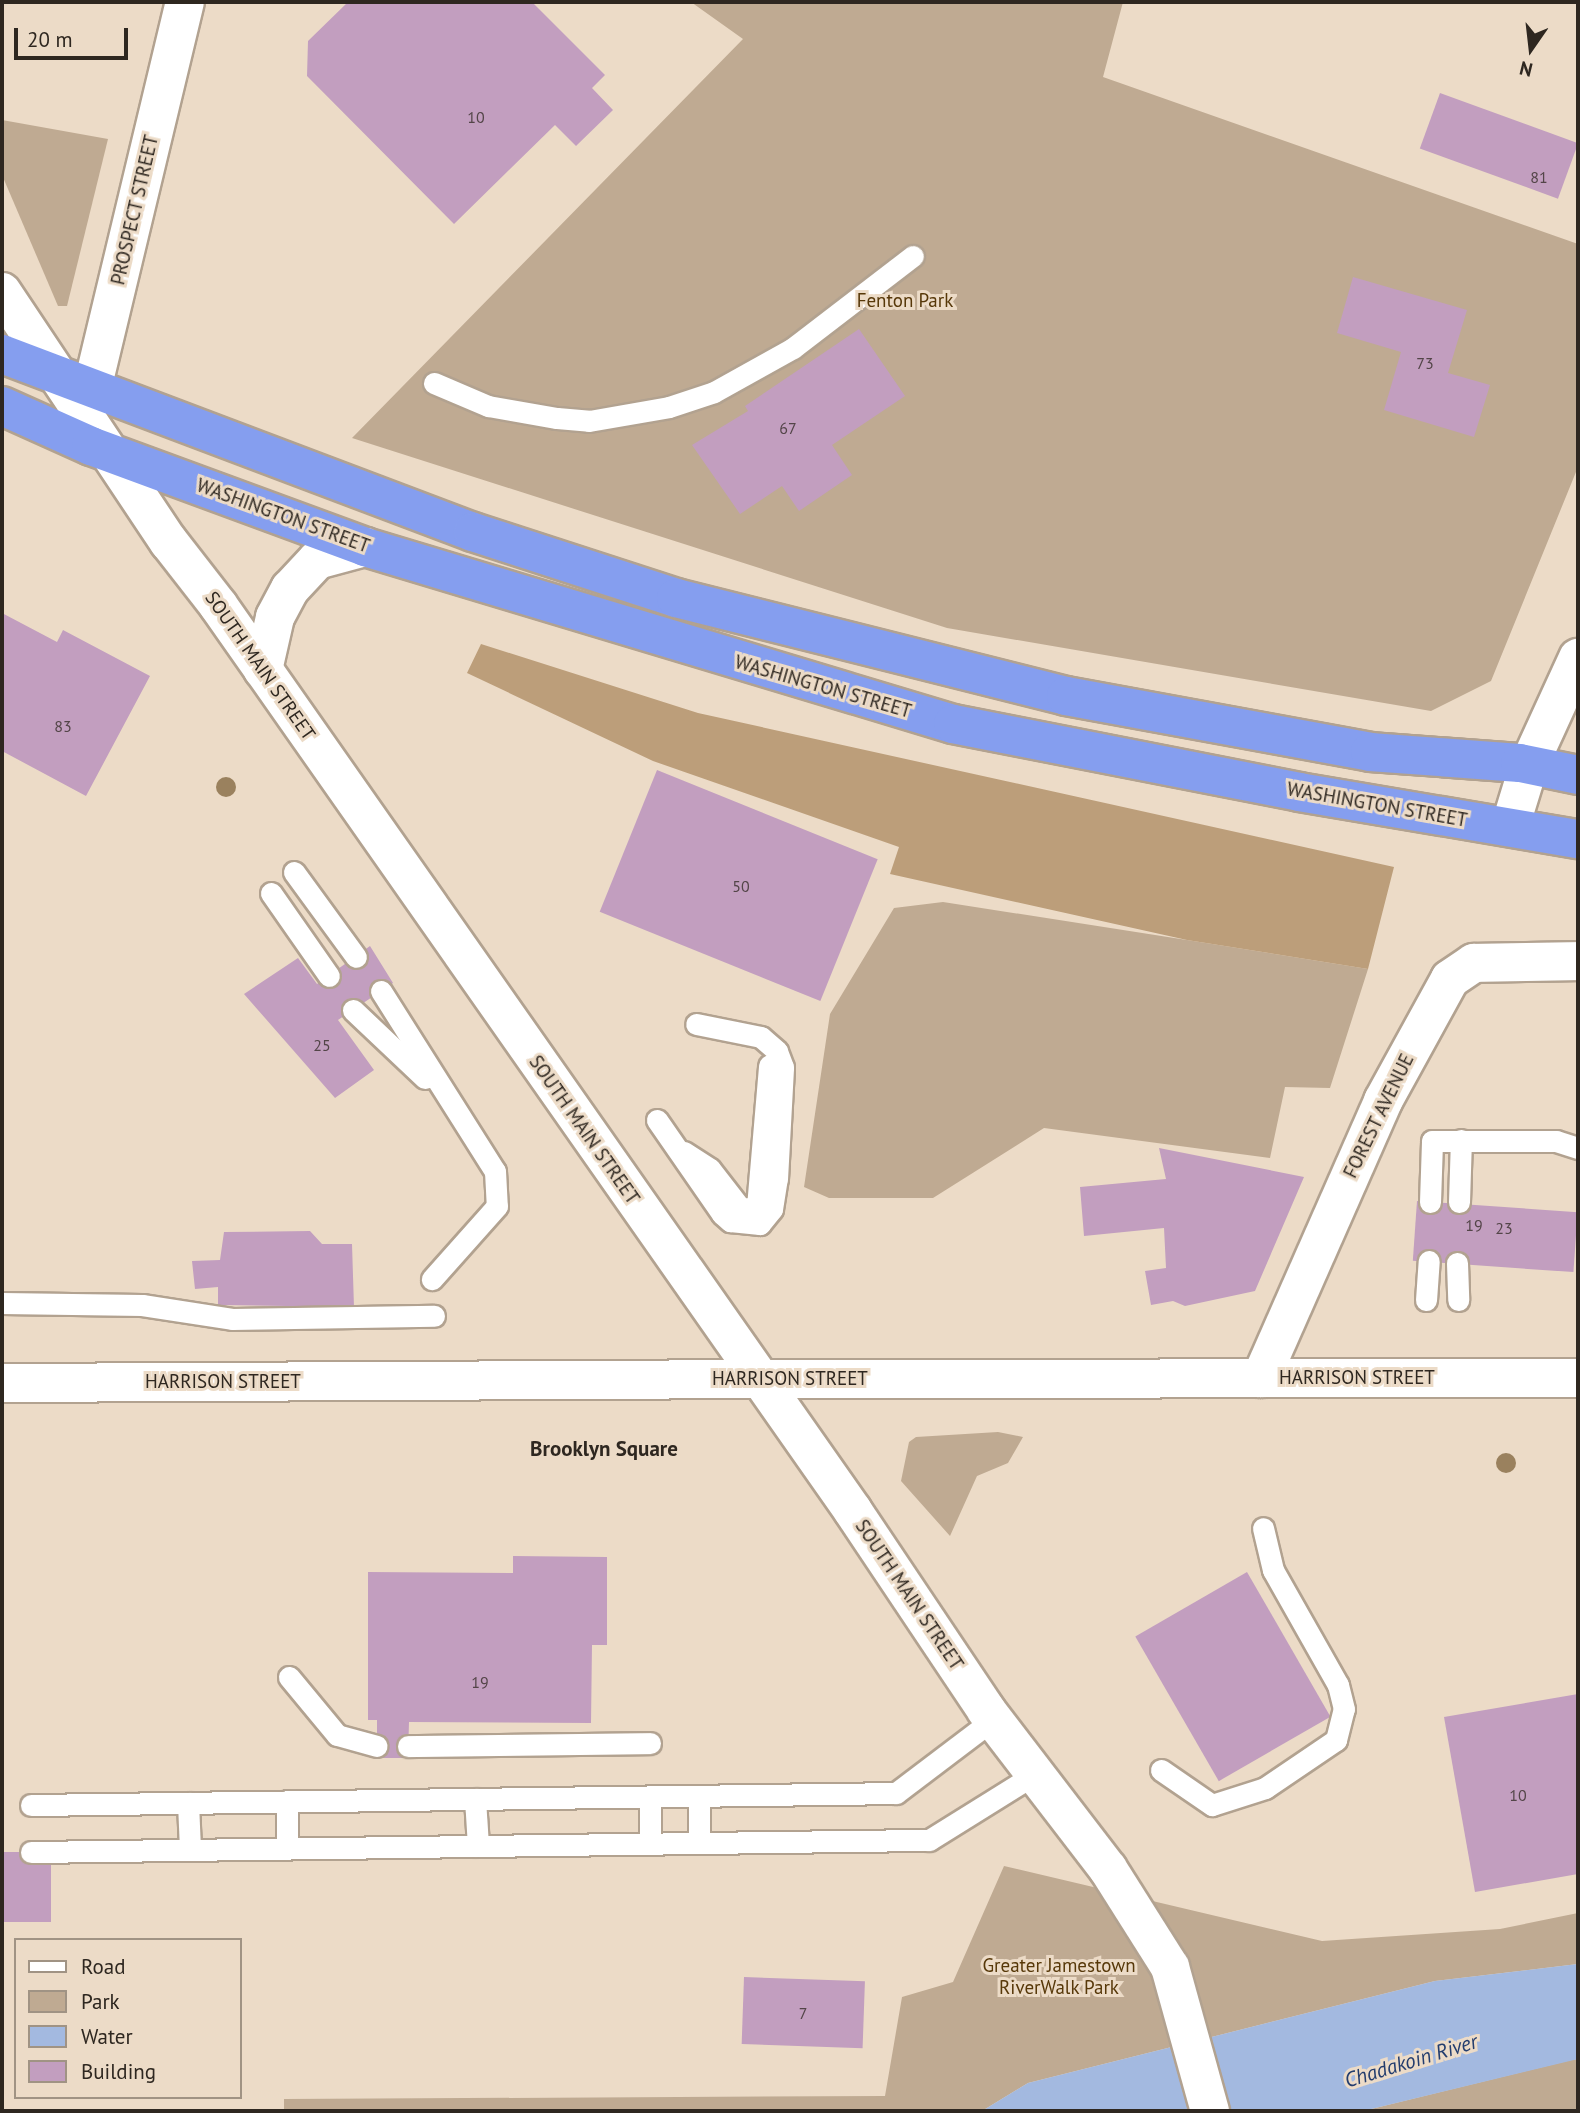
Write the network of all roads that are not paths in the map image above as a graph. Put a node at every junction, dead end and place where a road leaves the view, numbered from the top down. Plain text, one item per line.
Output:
1 (185, 2) edge
2 (913, 256) dead end
3 (2, 292) edge
4 (2, 354) edge
5 (56, 378) junction
6 (434, 383) dead end
7 (2, 406) edge
8 (95, 427) junction
9 (365, 547) junction
10 (1578, 658) edge
11 (263, 670) junction
12 (1529, 765) junction
13 (1578, 775) edge
14 (1510, 827) junction
15 (1578, 839) edge
16 (294, 872) dead end
17 (271, 893) dead end
18 (356, 957) dead end
19 (1578, 961) edge
20 (329, 976) dead end
21 (381, 991) dead end
22 (354, 1010) dead end
23 (696, 1024) dead end
24 (446, 1098) junction
25 (657, 1119) dead end
26 (1461, 1140) junction
27 (1578, 1148) edge
28 (1430, 1202) dead end
29 (1459, 1202) dead end
30 (1429, 1261) dead end
31 (1457, 1263) dead end
32 (432, 1279) dead end
33 (1426, 1300) dead end
34 (1458, 1300) dead end
35 (2, 1303) edge
36 (434, 1316) dead end
37 (1261, 1378) junction
38 (1578, 1378) edge
39 (757, 1379) junction
40 (2, 1383) edge
41 (1263, 1528) dead end
42 (289, 1677) dead end
43 (993, 1719) junction
44 (650, 1743) dead end
45 (377, 1746) dead end
46 (408, 1746) dead end
47 (1161, 1770) dead end
48 (1035, 1774) junction
49 (699, 1796) junction
50 (650, 1797) junction
51 (475, 1799) junction
52 (287, 1801) junction
53 (188, 1803) junction
54 (31, 1805) dead end
55 (699, 1843) junction
56 (650, 1844) junction
57 (478, 1846) junction
58 (287, 1848) junction
59 (190, 1849) junction
60 (32, 1852) dead end
61 (1210, 2111) edge

1 - 8 street, PROSPECT STREET
2 - 6 lane
3 - 5 street
4 - 5 highway
5 - 8 highway
7 - 8 highway
8 - 9 highway, WASHINGTON STREET
8 - 11 street, SOUTH MAIN STREET
8 - 12 highway
9 - 11 street
9 - 14 highway, WASHINGTON STREET
10 - 12 street
11 - 39 street, SOUTH MAIN STREET
12 - 13 highway
12 - 14 street
14 - 15 highway, WASHINGTON STREET
16 - 18 lane
17 - 20 lane
19 - 37 street, FOREST AVENUE
21 - 24 lane
22 - 24 lane
23 - 25 lane
24 - 32 lane
26 - 27 lane
26 - 28 lane
26 - 29 lane
30 - 33 lane
31 - 34 lane
35 - 36 lane
37 - 38 street, HARRISON STREET
37 - 39 street, HARRISON STREET
39 - 40 street, HARRISON STREET
39 - 43 street, SOUTH MAIN STREET
41 - 47 lane
42 - 45 lane
43 - 48 street, SOUTH MAIN STREET
43 - 49 lane
44 - 46 lane
48 - 55 lane
48 - 61 street, SOUTH MAIN STREET
49 - 50 lane
49 - 55 lane
50 - 51 lane
50 - 56 lane
51 - 52 lane
51 - 57 lane
52 - 53 lane
52 - 58 lane
53 - 54 lane
53 - 59 lane
55 - 56 lane
56 - 57 lane
57 - 58 lane
58 - 59 lane
59 - 60 lane

